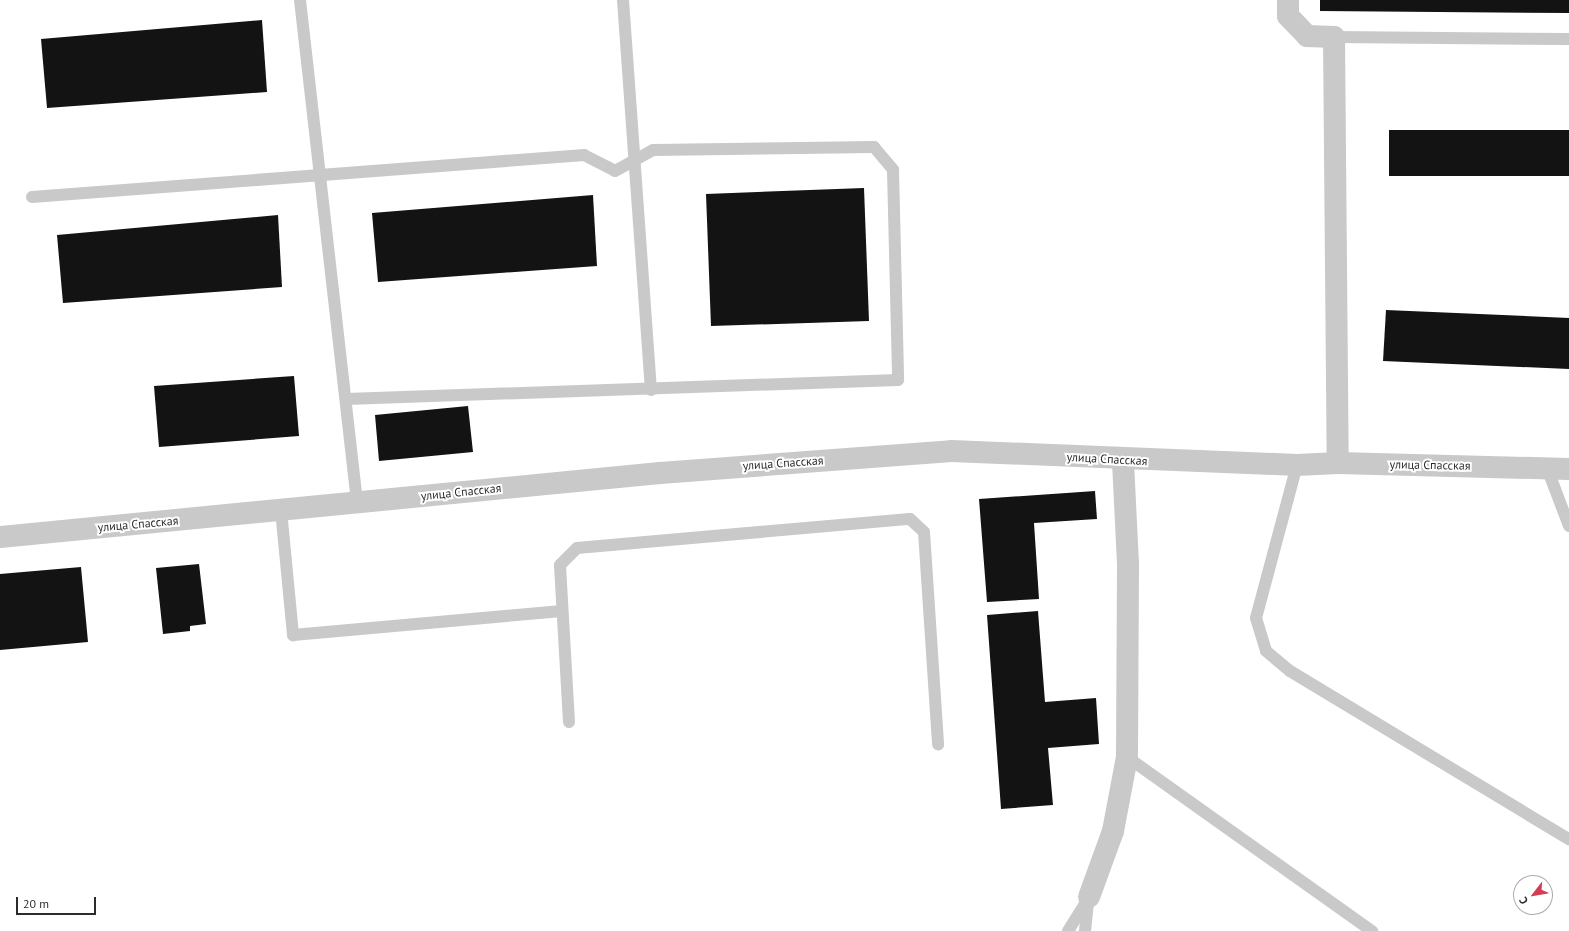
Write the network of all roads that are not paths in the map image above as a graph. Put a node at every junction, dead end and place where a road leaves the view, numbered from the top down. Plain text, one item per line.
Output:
1 (300, 0) edge
2 (623, 0) edge
3 (1288, 0) edge
4 (1334, 37) junction
5 (1569, 39) edge
6 (635, 160) junction
7 (320, 175) junction
8 (32, 197) dead end
9 (651, 390) junction
10 (346, 399) junction
11 (1123, 460) junction
12 (1338, 463) junction
13 (1297, 465) junction
14 (1546, 468) junction
15 (1569, 469) edge
16 (357, 502) junction
17 (281, 510) junction
18 (1569, 526) edge
19 (0, 537) edge
20 (562, 611) junction
21 (569, 722) dead end
22 (938, 745) dead end
23 (1127, 757) junction
24 (1569, 839) edge
25 (1089, 897) junction
26 (1068, 931) edge
27 (1085, 931) edge
28 (1372, 931) edge

1 - 7 lane
2 - 6 lane
3 - 4 street
4 - 5 lane
4 - 12 street
6 - 7 lane
6 - 9 lane
6 - 9 lane
7 - 8 lane
7 - 10 lane
9 - 10 lane
10 - 16 lane
11 - 13 street, улица Спасская
11 - 16 street, улица Спасская
11 - 23 street
12 - 13 street, улица Спасская
12 - 14 street, улица Спасская
13 - 24 lane
14 - 15 street, улица Спасская
14 - 18 lane
16 - 17 street, улица Спасская
17 - 19 street, улица Спасская
17 - 20 lane
20 - 21 lane
20 - 22 lane
23 - 25 street
23 - 28 lane
25 - 26 lane
25 - 27 lane

